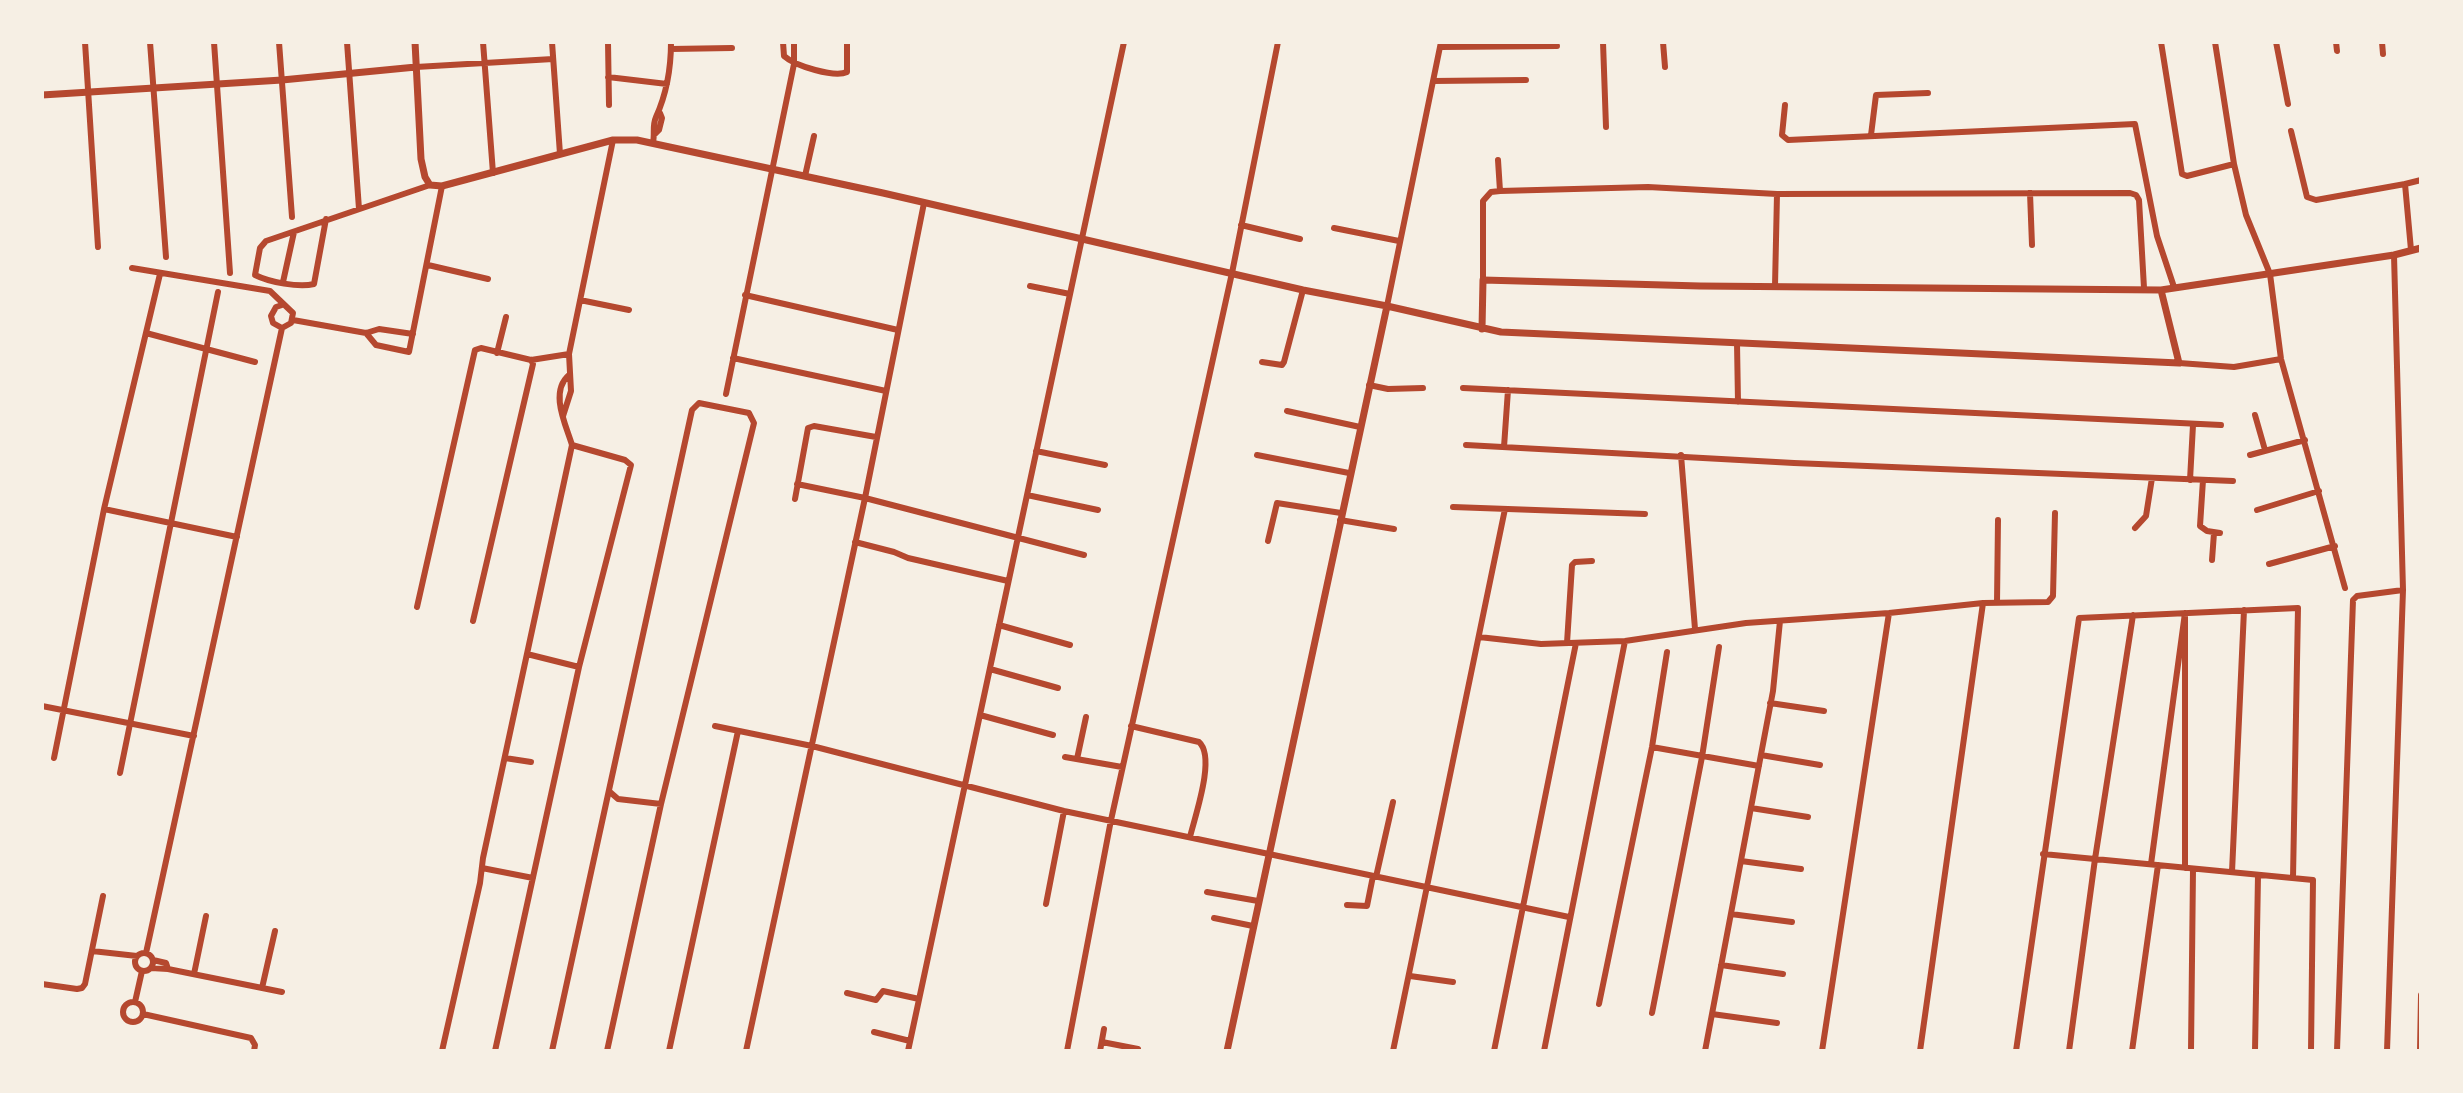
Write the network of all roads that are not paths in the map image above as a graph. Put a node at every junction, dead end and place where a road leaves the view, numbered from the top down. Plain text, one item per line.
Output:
1 (85, 42) edge
2 (150, 42) edge
3 (214, 42) edge
4 (279, 42) edge
5 (347, 42) edge
6 (415, 42) edge
7 (483, 42) edge
8 (552, 42) edge
9 (608, 42) edge
10 (783, 42) edge
11 (794, 42) edge
12 (847, 42) edge
13 (1124, 42) edge
14 (1278, 42) edge
15 (1603, 42) edge
16 (1663, 42) edge
17 (2161, 42) edge
18 (2215, 42) edge
19 (2276, 42) edge
20 (2336, 42) edge
21 (2382, 42) edge
22 (1441, 45) edge
23 (671, 46) edge
24 (1557, 46) dead end
25 (732, 48) dead end
26 (2337, 51) dead end
27 (2383, 54) dead end
28 (553, 59) junction
29 (485, 63) junction
30 (794, 64) junction
31 (416, 67) junction
32 (1665, 67) dead end
33 (350, 73) junction
34 (608, 77) junction
35 (282, 80) junction
36 (1526, 80) dead end
37 (1433, 81) junction
38 (216, 84) junction
39 (667, 84) junction
40 (153, 88) junction
41 (88, 92) junction
42 (1928, 93) dead end
43 (42, 95) edge
44 (2288, 104) dead end
45 (609, 105) dead end
46 (1785, 105) dead end
47 (1606, 127) dead end
48 (2291, 131) dead end
49 (1871, 135) junction
50 (814, 136) dead end
51 (654, 138) junction
52 (613, 140) junction
53 (560, 154) junction
54 (1498, 160) dead end
55 (2234, 164) junction
56 (771, 168) junction
57 (493, 173) junction
58 (805, 176) junction
59 (2421, 180) edge
60 (2405, 184) junction
61 (430, 185) junction
62 (442, 186) junction
63 (1500, 191) junction
64 (2030, 193) junction
65 (1777, 194) junction
66 (924, 203) junction
67 (359, 209) junction
68 (292, 217) dead end
69 (326, 219) junction
70 (1241, 225) junction
71 (1334, 228) dead end
72 (294, 232) junction
73 (1300, 239) dead end
74 (1083, 241) junction
75 (1399, 241) junction
76 (2032, 245) dead end
77 (98, 247) dead end
78 (2421, 248) edge
79 (2411, 250) junction
80 (2394, 255) junction
81 (166, 257) dead end
82 (428, 265) junction
83 (132, 268) dead end
84 (230, 273) dead end
85 (1232, 273) junction
86 (160, 274) junction
87 (2270, 274) junction
88 (488, 279) dead end
89 (1483, 280) junction
90 (283, 282) junction
91 (1030, 286) dead end
92 (1775, 286) junction
93 (2174, 287) junction
94 (2144, 288) junction
95 (1303, 290) junction
96 (2161, 290) junction
97 (218, 292) dead end
98 (1070, 294) junction
99 (745, 295) junction
100 (580, 300) junction
101 (282, 305) junction
102 (1387, 306) junction
103 (629, 310) dead end
104 (506, 317) dead end
105 (293, 320) junction
106 (282, 328) junction
107 (1482, 329) junction
108 (898, 330) junction
109 (146, 333) junction
110 (366, 333) junction
111 (413, 334) junction
112 (1737, 343) junction
113 (206, 349) junction
114 (497, 353) junction
115 (569, 354) junction
116 (733, 358) junction
117 (2281, 359) junction
118 (531, 360) junction
119 (255, 362) dead end
120 (1262, 362) dead end
121 (2179, 363) junction
122 (1369, 385) junction
123 (1423, 388) dead end
124 (1463, 388) dead end
125 (1508, 390) junction
126 (886, 391) junction
127 (726, 394) dead end
128 (1738, 402) junction
129 (1287, 411) dead end
130 (2255, 415) dead end
131 (2193, 425) junction
132 (2221, 425) dead end
133 (1360, 427) junction
134 (876, 437) junction
135 (2305, 440) junction
136 (572, 445) junction
137 (1466, 445) dead end
138 (1504, 447) junction
139 (2265, 450) junction
140 (1036, 451) junction
141 (1257, 455) dead end
142 (1681, 455) junction
143 (2250, 455) dead end
144 (1105, 465) dead end
145 (1349, 473) junction
146 (2152, 478) junction
147 (2190, 480) junction
148 (2203, 480) junction
149 (2233, 481) dead end
150 (797, 484) junction
151 (2319, 491) junction
152 (1027, 495) junction
153 (865, 498) junction
154 (795, 499) dead end
155 (1453, 507) dead end
156 (104, 509) junction
157 (1505, 509) junction
158 (1098, 510) dead end
159 (2257, 510) dead end
160 (2055, 513) dead end
161 (1645, 514) dead end
162 (1340, 516) junction
163 (1998, 520) dead end
164 (170, 523) junction
165 (2135, 528) dead end
166 (1394, 529) dead end
167 (1017, 536) junction
168 (237, 537) junction
169 (1268, 541) dead end
170 (855, 542) junction
171 (2335, 546) junction
172 (1084, 555) dead end
173 (2212, 560) dead end
174 (1592, 561) dead end
175 (2269, 564) dead end
176 (1008, 581) junction
177 (2345, 588) dead end
178 (2403, 590) junction
179 (1983, 603) junction
180 (1997, 603) junction
181 (417, 607) dead end
182 (2244, 610) junction
183 (1889, 613) junction
184 (2185, 613) junction
185 (2133, 615) junction
186 (473, 621) dead end
187 (1780, 621) junction
188 (999, 625) junction
189 (1695, 629) junction
190 (1479, 637) junction
191 (1625, 641) junction
192 (1567, 643) junction
193 (1576, 643) junction
194 (1070, 645) dead end
195 (1719, 647) dead end
196 (1667, 652) dead end
197 (527, 654) junction
198 (579, 667) junction
199 (990, 669) junction
200 (1058, 688) dead end
201 (1770, 703) junction
202 (42, 706) edge
203 (64, 711) junction
204 (1824, 711) dead end
205 (980, 715) junction
206 (1086, 717) dead end
207 (130, 723) junction
208 (715, 726) dead end
209 (1131, 726) junction
210 (738, 731) junction
211 (1053, 735) dead end
212 (194, 736) junction
213 (812, 746) junction
214 (1652, 747) junction
215 (1761, 755) junction
216 (1065, 757) dead end
217 (1702, 757) junction
218 (54, 758) dead end
219 (505, 758) junction
220 (1077, 759) junction
221 (531, 762) dead end
222 (1820, 765) dead end
223 (1759, 766) junction
224 (1122, 767) junction
225 (120, 773) dead end
226 (964, 787) junction
227 (610, 792) junction
228 (1393, 802) dead end
229 (661, 804) junction
230 (1751, 808) junction
231 (1064, 811) junction
232 (1808, 817) dead end
233 (1111, 820) junction
234 (1190, 837) junction
235 (2043, 854) junction
236 (1268, 855) junction
237 (2095, 859) junction
238 (1741, 861) junction
239 (2154, 865) junction
240 (482, 868) junction
241 (2189, 868) junction
242 (1801, 869) dead end
243 (2232, 872) junction
244 (2258, 875) junction
245 (1374, 877) junction
246 (533, 878) junction
247 (2293, 878) junction
248 (1425, 887) junction
249 (1207, 892) dead end
250 (103, 896) dead end
251 (1258, 901) junction
252 (1046, 904) dead end
253 (1347, 905) dead end
254 (1523, 908) junction
255 (1731, 914) junction
256 (206, 916) dead end
257 (1569, 917) junction
258 (1214, 918) dead end
259 (1792, 922) dead end
260 (1253, 926) junction
261 (275, 931) dead end
262 (92, 951) junction
263 (146, 953) junction
264 (136, 960) junction
265 (152, 964) junction
266 (1721, 965) junction
267 (142, 971) junction
268 (194, 974) junction
269 (1783, 974) dead end
270 (1410, 976) junction
271 (1453, 982) dead end
272 (42, 984) edge
273 (262, 988) junction
274 (282, 992) dead end
275 (847, 993) dead end
276 (2421, 995) edge
277 (919, 999) junction
278 (135, 1002) junction
279 (1599, 1004) dead end
280 (1652, 1013) dead end
281 (143, 1014) junction
282 (1712, 1014) junction
283 (1777, 1023) dead end
284 (1104, 1029) dead end
285 (874, 1032) dead end
286 (910, 1041) junction
287 (1102, 1042) junction
288 (1138, 1049) edge
289 (254, 1051) edge
290 (442, 1051) edge
291 (495, 1051) edge
292 (552, 1051) edge
293 (607, 1051) edge
294 (669, 1051) edge
295 (746, 1051) edge
296 (908, 1051) edge
297 (1067, 1051) edge
298 (1100, 1051) edge
299 (1227, 1051) edge
300 (1393, 1051) edge
301 (1494, 1051) edge
302 (1544, 1051) edge
303 (1705, 1051) edge
304 (1822, 1051) edge
305 (1920, 1051) edge
306 (2016, 1051) edge
307 (2069, 1051) edge
308 (2132, 1051) edge
309 (2191, 1051) edge
310 (2255, 1051) edge
311 (2311, 1051) edge
312 (2337, 1051) edge
313 (2387, 1051) edge
314 (2420, 1051) edge

1 - 41 street
2 - 40 street
3 - 38 street
4 - 35 street
5 - 33 street
6 - 31 street
7 - 29 street
8 - 28 street
9 - 34 street
10 - 30 street
11 - 30 street
12 - 30 street
13 - 74 street
14 - 70 street
15 - 47 street
16 - 32 street
17 - 55 street
18 - 55 street
19 - 44 street
20 - 26 street
21 - 27 street
22 - 24 street
22 - 37 street
23 - 25 street
23 - 39 street
28 - 29 street
28 - 53 street
29 - 31 street
29 - 57 street
30 - 56 street
31 - 33 street
31 - 61 street
33 - 35 street
33 - 67 street
34 - 39 street
34 - 45 street
35 - 38 street
35 - 68 street
36 - 37 street
37 - 75 street
38 - 40 street
38 - 84 street
39 - 51 street
40 - 41 street
40 - 81 street
41 - 43 street
41 - 77 street
42 - 49 street
46 - 49 street
48 - 60 street
49 - 93 street
50 - 58 street
51 - 52 street
51 - 56 street
52 - 53 street
52 - 100 street
53 - 57 street
54 - 63 street
55 - 87 street
56 - 58 street
56 - 99 street
57 - 62 street
58 - 66 street
59 - 60 street
60 - 79 street
61 - 62 street
61 - 67 street
62 - 82 street
63 - 65 street
63 - 89 street
64 - 65 street
64 - 76 street
64 - 94 street
65 - 92 street
66 - 74 street
66 - 108 street
67 - 69 street
69 - 72 street
69 - 90 street
70 - 73 street
70 - 85 street
71 - 75 street
72 - 90 street
72 - 90 street
74 - 85 street
74 - 98 street
75 - 102 street
78 - 79 street
79 - 80 street
80 - 87 street
80 - 178 street
82 - 88 street
82 - 111 street
83 - 86 street
85 - 95 street
85 - 209 street
86 - 101 street
86 - 109 street
87 - 93 street
87 - 117 street
89 - 92 street
89 - 107 street
91 - 98 street
92 - 94 street
93 - 96 street
94 - 96 street
95 - 102 street
95 - 120 street
96 - 121 street
97 - 113 street
98 - 140 street
99 - 108 street
99 - 116 street
100 - 103 street
100 - 115 street
101 - 105 street
101 - 106 street
102 - 107 street
102 - 122 street
104 - 114 street
105 - 106 street
105 - 110 street
106 - 168 street
107 - 112 street
108 - 126 street
109 - 113 street
109 - 156 street
110 - 111 street
110 - 111 street
112 - 121 street
112 - 128 street
113 - 119 street
113 - 164 street
114 - 118 street
114 - 181 street
115 - 118 street
115 - 136 street
116 - 126 street
116 - 127 street
117 - 121 street
117 - 135 street
118 - 186 street
122 - 123 street
122 - 133 street
124 - 125 street
125 - 128 street
125 - 138 street
126 - 134 street
128 - 131 street
129 - 133 street
130 - 139 street
131 - 132 street
131 - 147 street
133 - 145 street
134 - 150 street
134 - 153 street
135 - 139 street
135 - 151 street
136 - 197 street
136 - 198 street
137 - 138 street
138 - 142 street
139 - 143 street
140 - 144 street
140 - 152 street
141 - 145 street
142 - 146 street
142 - 189 street
145 - 162 street
146 - 147 street
146 - 165 street
147 - 148 street
148 - 149 street
148 - 173 street
150 - 153 street
150 - 154 street
151 - 159 street
151 - 171 street
152 - 158 street
152 - 167 street
153 - 167 street
153 - 170 street
155 - 157 street
156 - 164 street
156 - 203 street
157 - 161 street
157 - 190 street
160 - 180 street
162 - 166 street
162 - 169 street
162 - 236 street
163 - 180 street
164 - 168 street
164 - 207 street
167 - 172 street
167 - 176 street
168 - 212 street
170 - 176 street
170 - 213 street
171 - 175 street
171 - 177 street
174 - 192 street
176 - 188 street
178 - 312 street
178 - 313 street
179 - 180 street
179 - 183 street
179 - 305 street
182 - 184 street
182 - 243 street
182 - 247 street
183 - 187 street
183 - 304 street
184 - 185 street
184 - 239 street
184 - 241 street
185 - 235 street
185 - 237 street
187 - 189 street
187 - 201 street
188 - 194 street
188 - 199 street
189 - 191 street
190 - 192 street
190 - 248 street
191 - 193 street
191 - 257 street
192 - 193 street
193 - 254 street
195 - 217 street
196 - 214 street
197 - 198 street
197 - 219 street
198 - 246 street
199 - 200 street
199 - 205 street
201 - 204 street
201 - 215 street
202 - 203 street
203 - 207 street
203 - 218 street
205 - 211 street
205 - 226 street
206 - 220 street
207 - 212 street
207 - 225 street
208 - 210 street
209 - 224 street
209 - 234 street
210 - 213 street
210 - 294 street
212 - 263 street
213 - 226 street
213 - 295 street
214 - 217 street
214 - 279 street
215 - 222 street
215 - 223 street
216 - 220 street
217 - 223 street
217 - 280 street
219 - 221 street
219 - 240 street
220 - 224 street
223 - 230 street
224 - 233 street
226 - 231 street
226 - 277 street
227 - 229 street
227 - 229 street
227 - 292 street
228 - 245 street
229 - 293 street
230 - 232 street
230 - 238 street
231 - 233 street
231 - 252 street
233 - 234 street
233 - 297 street
234 - 236 street
235 - 237 street
235 - 306 street
236 - 245 street
236 - 251 street
237 - 239 street
237 - 307 street
238 - 242 street
238 - 255 street
239 - 241 street
239 - 308 street
240 - 246 street
240 - 290 street
241 - 243 street
241 - 309 street
243 - 244 street
244 - 247 street
244 - 310 street
245 - 248 street
245 - 253 street
246 - 291 street
247 - 311 street
248 - 254 street
248 - 270 street
249 - 251 street
250 - 262 street
251 - 260 street
254 - 257 street
254 - 301 street
255 - 259 street
255 - 266 street
256 - 268 street
257 - 302 street
258 - 260 street
260 - 299 street
261 - 273 street
262 - 264 street
262 - 272 street
263 - 264 street
263 - 265 street
264 - 267 street
265 - 267 street
265 - 268 street
266 - 269 street
266 - 282 street
267 - 278 street
268 - 273 street
270 - 271 street
270 - 300 street
273 - 274 street
275 - 277 street
276 - 314 street
277 - 286 street
278 - 281 street
278 - 281 street
281 - 289 street
282 - 283 street
282 - 303 street
284 - 287 street
285 - 286 street
286 - 296 street
287 - 288 street
287 - 298 street

